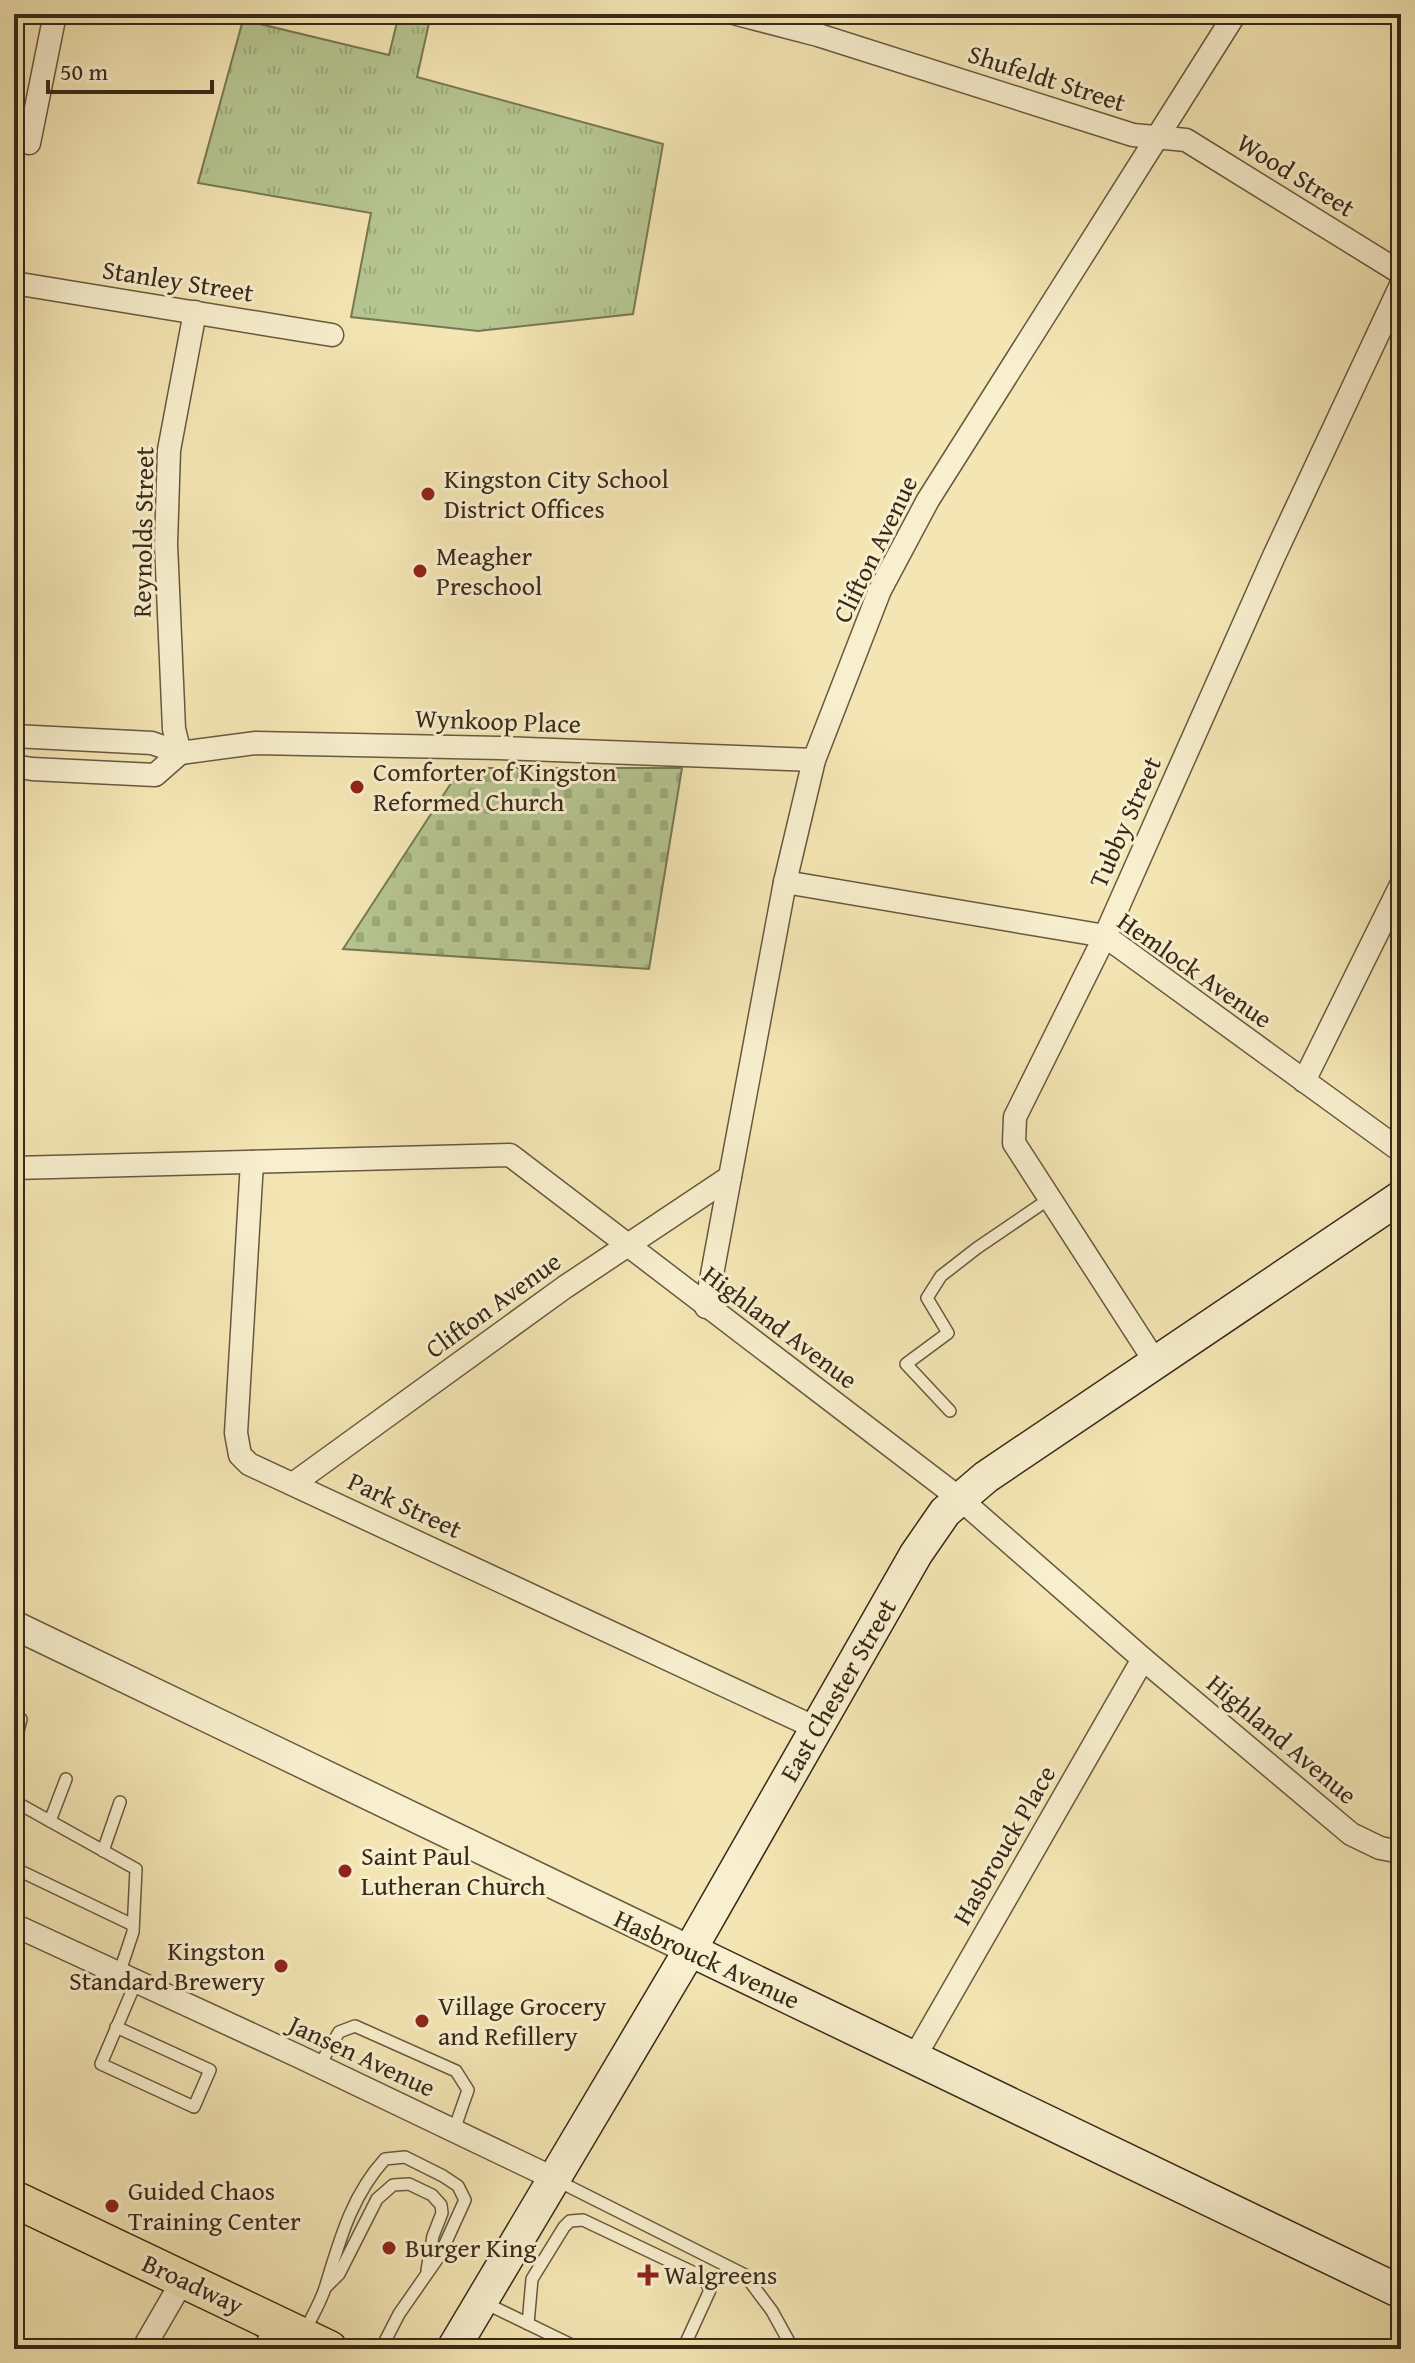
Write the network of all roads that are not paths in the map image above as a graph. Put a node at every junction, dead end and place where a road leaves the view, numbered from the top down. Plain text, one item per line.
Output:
1 (55, 14) edge
2 (737, 14) edge
3 (1235, 14) edge
4 (1157, 137) junction
5 (29, 143) dead end
6 (1401, 273) edge
7 (14, 283) edge
8 (1401, 285) edge
9 (195, 312) junction
10 (332, 335) dead end
11 (14, 736) edge
12 (180, 753) junction
13 (814, 760) junction
14 (14, 766) edge
15 (785, 882) junction
16 (1401, 885) edge
17 (1105, 936) junction
18 (1304, 1081) junction
19 (1401, 1151) edge
20 (252, 1162) junction
21 (14, 1168) edge
22 (730, 1177) junction
23 (1401, 1197) edge
24 (1049, 1199) junction
25 (627, 1246) junction
26 (706, 1307) junction
27 (1156, 1363) junction
28 (950, 1411) dead end
29 (293, 1484) junction
30 (959, 1498) junction
31 (14, 1625) edge
32 (1143, 1659) junction
33 (14, 1718) edge
34 (816, 1728) junction
35 (14, 1747) edge
36 (66, 1779) dead end
37 (14, 1801) edge
38 (120, 1802) dead end
39 (50, 1821) junction
40 (103, 1851) junction
41 (1401, 1852) edge
42 (14, 1868) edge
43 (14, 1925) edge
44 (133, 1925) junction
45 (690, 1950) junction
46 (128, 1978) junction
47 (116, 2027) junction
48 (914, 2058) junction
49 (319, 2066) junction
50 (454, 2130) junction
51 (555, 2179) junction
52 (14, 2199) edge
53 (427, 2271) junction
54 (183, 2280) junction
55 (326, 2287) junction
56 (1401, 2292) edge
57 (480, 2301) junction
58 (528, 2324) junction
59 (291, 2339) edge
60 (143, 2349) edge
61 (381, 2349) edge
62 (453, 2349) edge
63 (580, 2349) edge
64 (683, 2349) edge
65 (793, 2349) edge

1 - 5 street
2 - 4 street, Shufeldt Street
3 - 4 street, Clifton Avenue
4 - 6 street, Wood Street
4 - 13 street, Clifton Avenue
7 - 9 street, Stanley Street
8 - 17 street, Tubby Street
9 - 10 street, Stanley Street
9 - 12 street, Reynolds Street
11 - 12 street, Wynkoop Place
12 - 13 street, Wynkoop Place
12 - 14 street, Wynkoop Place
13 - 15 street, Clifton Avenue
15 - 17 street, Hemlock Avenue
15 - 22 street, Clifton Avenue
16 - 18 street
17 - 18 street, Hemlock Avenue
17 - 24 street, Tubby Street
18 - 19 street, Hemlock Avenue
20 - 21 street, Highland Avenue
20 - 25 street, Highland Avenue
20 - 29 street, Park Street
22 - 25 street, Clifton Avenue
22 - 26 street, Clifton Avenue
23 - 27 main road, East Chester Street
24 - 27 street, Tubby Street
24 - 28 lane
25 - 26 street, Highland Avenue
25 - 29 street, Clifton Avenue
26 - 30 street, Highland Avenue
27 - 30 main road, East Chester Street
29 - 34 street, Park Street
30 - 32 street, Highland Avenue
30 - 34 main road, East Chester Street
31 - 45 street, Hasbrouck Avenue
32 - 41 street, Highland Avenue
32 - 48 street, Hasbrouck Place
33 - 35 lane
34 - 45 main road, East Chester Street
36 - 39 lane
37 - 39 lane
38 - 40 lane
39 - 40 lane
40 - 44 lane
42 - 44 lane
43 - 46 street, Jansen Avenue
44 - 46 lane
45 - 48 main road, Hasbrouck Avenue
45 - 51 main road, East Chester Street
46 - 47 lane
46 - 49 street, Jansen Avenue
47 - 47 lane
48 - 56 main road, Hasbrouck Avenue
49 - 50 street, Jansen Avenue
49 - 50 lane
50 - 51 street, Jansen Avenue
51 - 57 main road, East Chester Street
51 - 65 lane
52 - 54 highway, Broadway
53 - 55 lane
53 - 55 lane
53 - 61 lane
54 - 59 highway, Broadway
54 - 60 street
55 - 59 lane
57 - 58 lane
57 - 62 main road, East Chester Street
58 - 63 lane
58 - 64 lane

